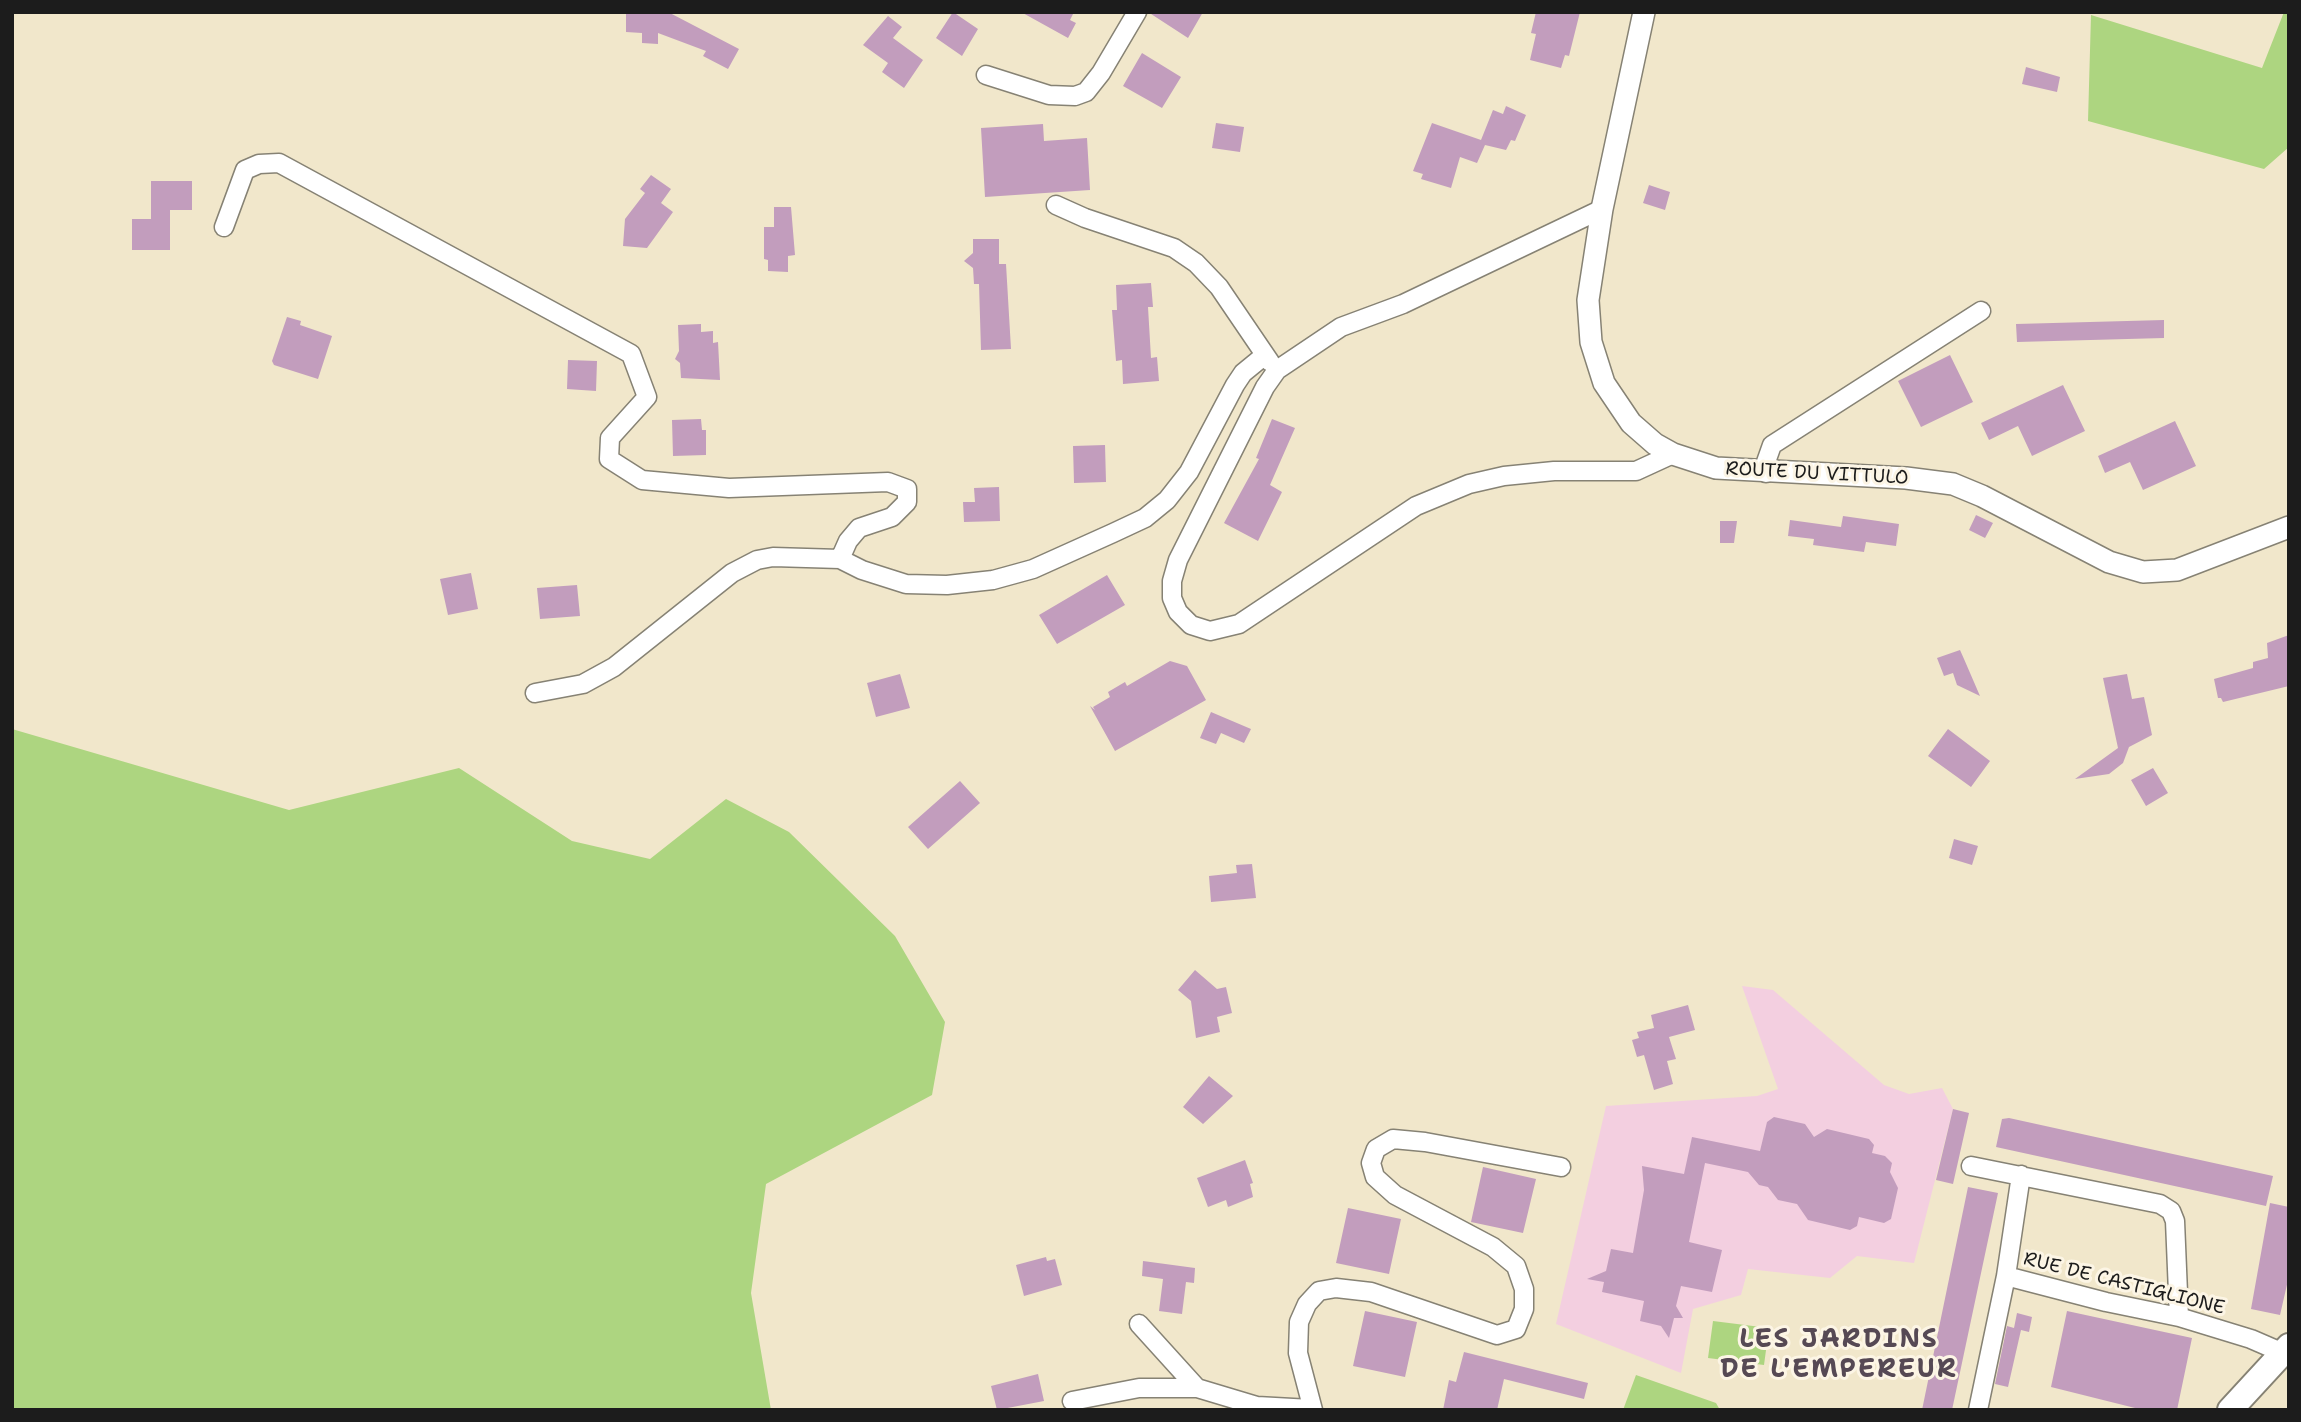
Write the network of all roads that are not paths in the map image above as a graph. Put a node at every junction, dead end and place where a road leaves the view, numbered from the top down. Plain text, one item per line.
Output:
1 (1137, 12) edge
2 (1644, 12) edge
3 (986, 75) dead end
4 (1056, 205) dead end
5 (1602, 209) junction
6 (224, 227) dead end
7 (1981, 311) dead end
8 (1265, 355) junction
9 (1277, 370) junction
10 (1674, 454) junction
11 (1766, 473) junction
12 (2289, 527) edge
13 (841, 559) junction
14 (535, 693) dead end
15 (1970, 1166) dead end
16 (1560, 1167) dead end
17 (2021, 1175) junction
18 (2006, 1276) junction
19 (2179, 1317) junction
20 (1139, 1324) dead end
21 (2285, 1349) edge
22 (1196, 1388) junction
23 (1072, 1401) dead end
24 (1312, 1409) edge
25 (1978, 1410) edge
26 (2230, 1410) edge

1 - 3 street
2 - 5 street, ROUTE DU VITTULO
4 - 8 street
5 - 9 street
5 - 10 street, ROUTE DU VITTULO
6 - 13 street
7 - 11 street
8 - 9 street
8 - 13 street
9 - 10 street
10 - 11 street, ROUTE DU VITTULO
11 - 12 street, ROUTE DU VITTULO
13 - 14 street
15 - 17 street
16 - 24 street
17 - 18 street
17 - 19 street
18 - 19 street, RUE DE CASTIGLIONE
18 - 25 street, RUE DE CASTIGLIONE
19 - 21 street, RUE DE CASTIGLIONE
20 - 22 street
21 - 26 main road
22 - 23 street
22 - 24 street

